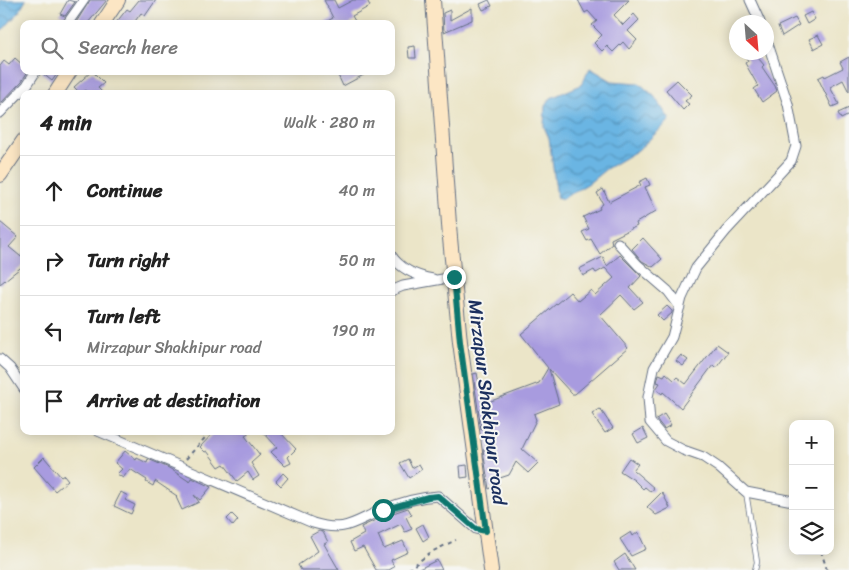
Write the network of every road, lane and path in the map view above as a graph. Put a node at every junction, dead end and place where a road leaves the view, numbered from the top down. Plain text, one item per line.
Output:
1 (84, 0) edge
2 (118, 0) edge
3 (433, 0) edge
4 (750, 0) edge
5 (757, 15) edge
6 (70, 20) edge
7 (105, 20) edge
8 (773, 60) edge
9 (33, 75) edge
10 (67, 75) edge
11 (22, 90) edge
12 (57, 90) edge
13 (20, 92) edge
14 (0, 113) edge
15 (20, 146) edge
16 (0, 175) edge
17 (618, 243) dead end
18 (395, 259) edge
19 (454, 277) junction
20 (439, 280) junction
21 (395, 289) edge
22 (680, 308) junction
23 (0, 359) edge
24 (20, 383) edge
25 (108, 435) edge
26 (207, 435) edge
27 (180, 465) junction
28 (746, 492) junction
29 (789, 500) edge
30 (486, 531) junction
31 (456, 540) dead end
32 (822, 555) edge
33 (408, 570) edge
34 (492, 570) edge
35 (755, 570) edge
36 (827, 570) edge

1 - 6 street
2 - 7 main road
3 - 19 main road, Mirzapur Shakhipur road
4 - 5 street
8 - 22 street
9 - 11 street
10 - 12 main road
13 - 14 street
15 - 16 main road
17 - 22 street
18 - 20 street
19 - 20 street
19 - 30 main road, Mirzapur Shakhipur road
20 - 21 street
22 - 28 street
23 - 24 street
25 - 27 street
26 - 27 path
27 - 30 street
28 - 29 street
28 - 35 lane
30 - 34 main road, Mirzapur Shakhipur road
31 - 33 path
32 - 36 path

